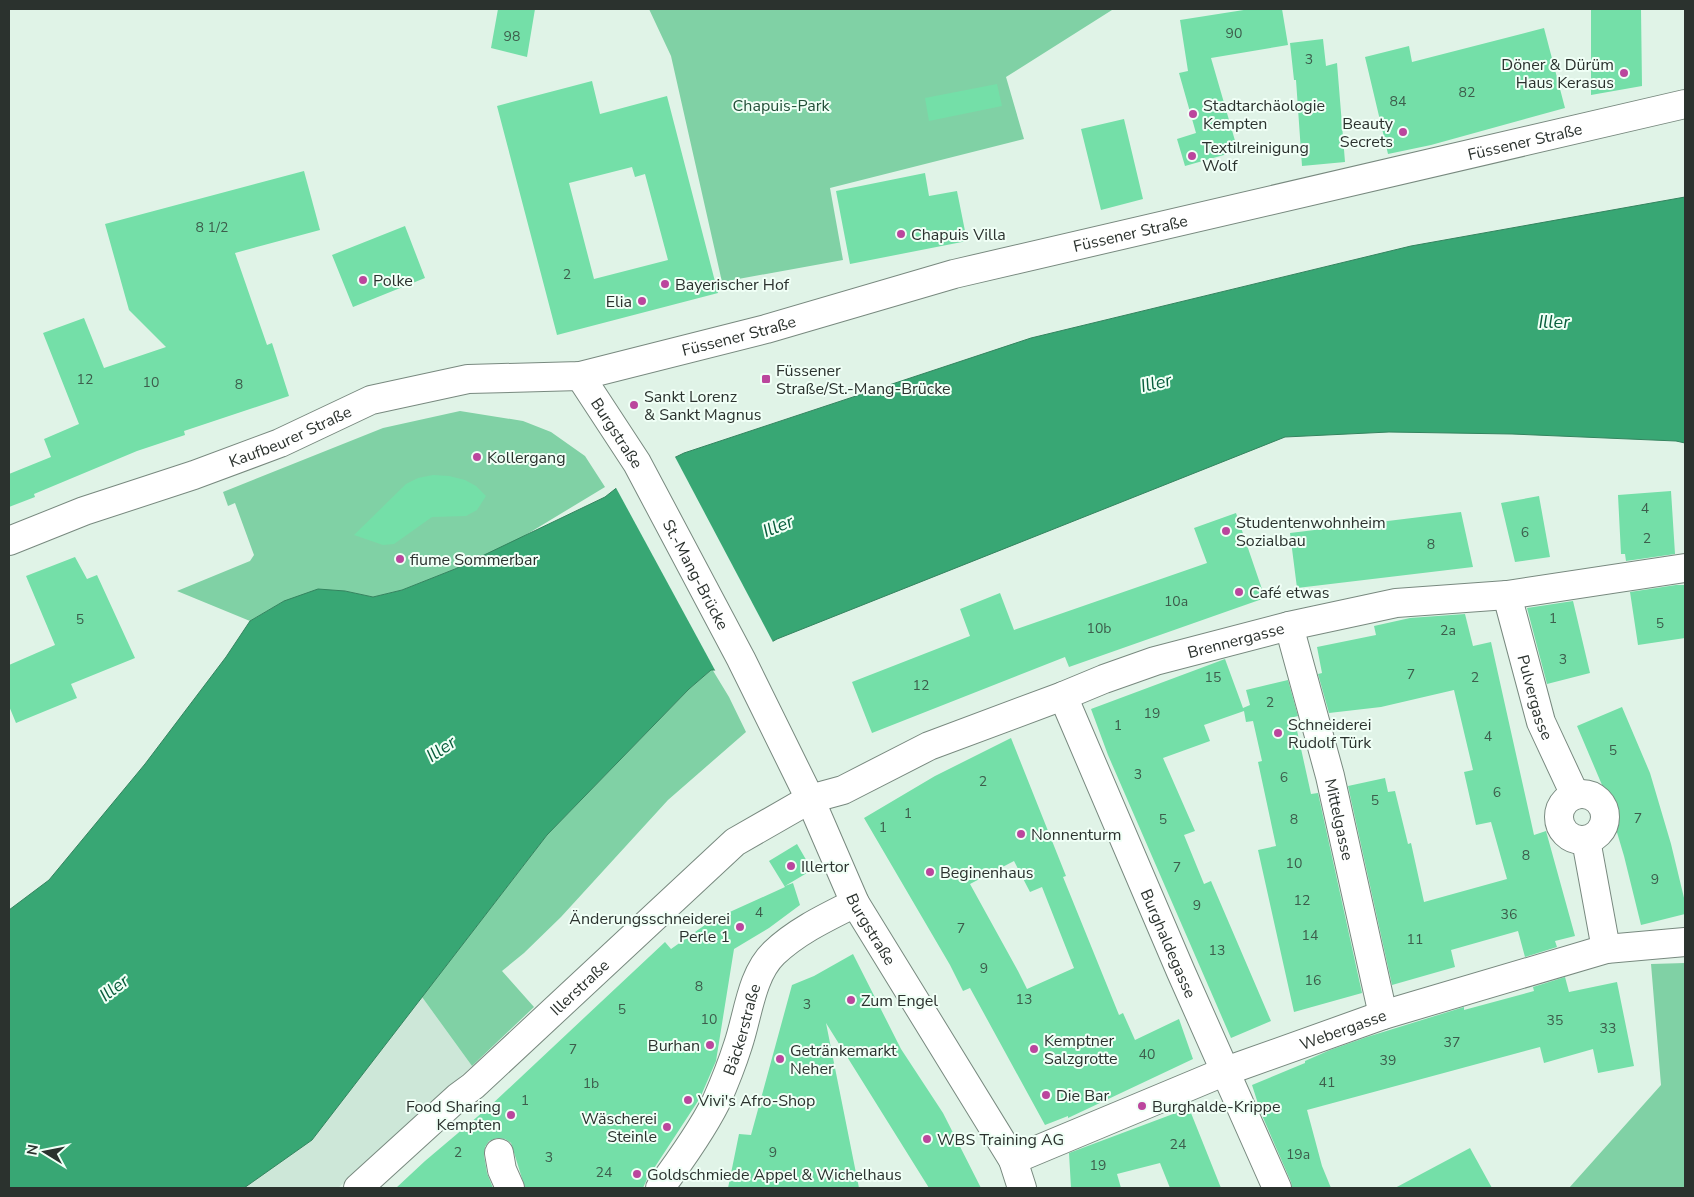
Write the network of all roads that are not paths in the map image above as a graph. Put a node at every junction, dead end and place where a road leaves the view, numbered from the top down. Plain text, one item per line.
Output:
1 (1685, 104) edge
2 (580, 376) junction
3 (651, 489) joint
4 (9, 541) edge
5 (1685, 568) edge
6 (1507, 595) junction
7 (1289, 626) junction
8 (741, 659) joint
9 (1063, 696) junction
10 (810, 799) junction
11 (855, 903) junction
12 (1685, 942) edge
13 (1606, 949) junction
14 (1383, 1015) junction
15 (1226, 1071) junction
16 (499, 1153) dead end
17 (1012, 1160) junction
18 (358, 1188) edge
19 (510, 1188) edge
20 (660, 1188) edge
21 (1022, 1188) edge
22 (1278, 1188) edge

1 - 2 street, Füssener Straße
2 - 3 street, Burgstraße
2 - 4 street, Kaufbeurer Straße
3 - 8 street, St.-Mang-Brücke
5 - 6 street, Brennergasse
6 - 7 street, Brennergasse
6 - 13 street, Pulvergasse
7 - 9 street, Brennergasse
7 - 14 street, Mittelgasse
8 - 10 street, Burgstraße
9 - 10 street, Brennergasse
9 - 15 street, Burghaldegasse
10 - 11 street, Burgstraße
10 - 18 street, Illerstraße
11 - 17 street, Burgstraße
11 - 20 street, Bäckerstraße
12 - 13 street, Webergasse
13 - 14 street, Webergasse
14 - 15 street, Webergasse
15 - 17 street, Webergasse
15 - 22 street, Burghaldegasse
16 - 19 street
17 - 21 street, Burgstraße

